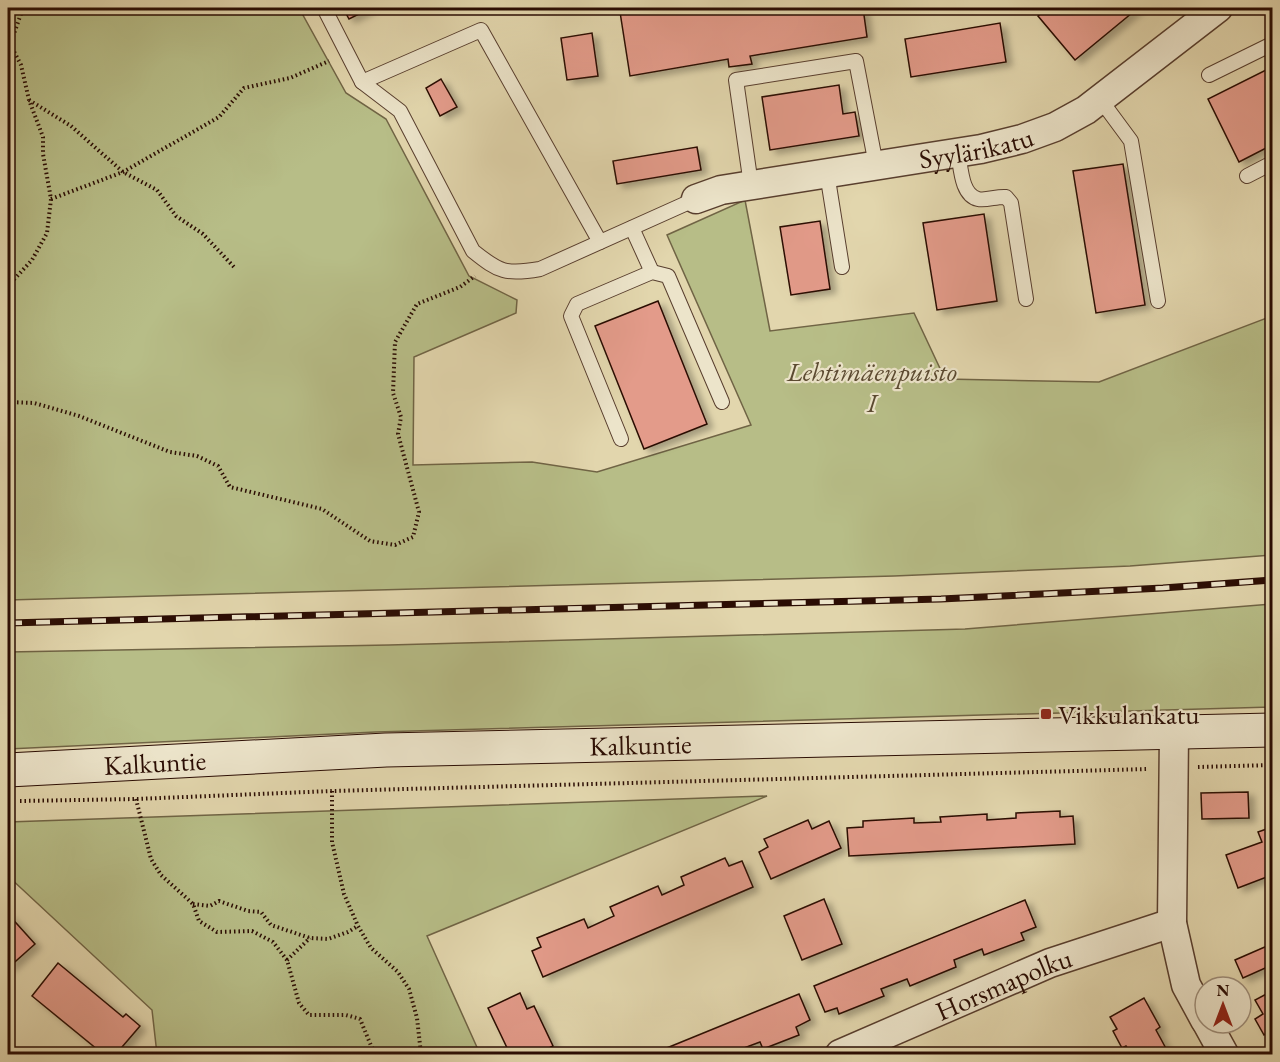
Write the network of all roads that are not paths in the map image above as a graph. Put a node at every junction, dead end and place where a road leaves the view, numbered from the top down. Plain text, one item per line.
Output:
1 (324, 8) edge
2 (1218, 8) edge
3 (1272, 44) edge
4 (1209, 75) dead end
5 (362, 82) junction
6 (1100, 99) junction
7 (958, 153) junction
8 (1272, 163) edge
9 (876, 165) junction
10 (827, 173) junction
11 (1248, 176) dead end
12 (751, 185) junction
13 (696, 199) joint
14 (632, 228) junction
15 (600, 242) junction
16 (843, 267) dead end
17 (652, 273) junction
18 (1026, 299) dead end
19 (1158, 301) dead end
20 (722, 402) dead end
21 (621, 439) dead end
22 (1272, 730) edge
23 (1174, 733) junction
24 (8, 770) edge
25 (1172, 923) junction
26 (1193, 998) edge
27 (1213, 1035) edge
28 (840, 1054) edge
29 (1224, 1054) edge

1 - 5 lane
2 - 6 street, Syylärikatu
3 - 4 lane
5 - 15 lane
5 - 15 lane
6 - 7 street, Syylärikatu
6 - 19 lane
7 - 9 street, Syylärikatu
7 - 18 lane
8 - 11 lane
9 - 10 street, Syylärikatu
9 - 12 lane
10 - 12 street, Syylärikatu
10 - 16 lane
12 - 13 street, Syylärikatu
13 - 14 lane
14 - 15 lane
14 - 17 lane
17 - 20 lane
17 - 21 lane
22 - 23 street, Kalkuntie
23 - 24 street, Kalkuntie
23 - 25 street
25 - 26 street
25 - 28 street, Horsmapolku
27 - 29 street

